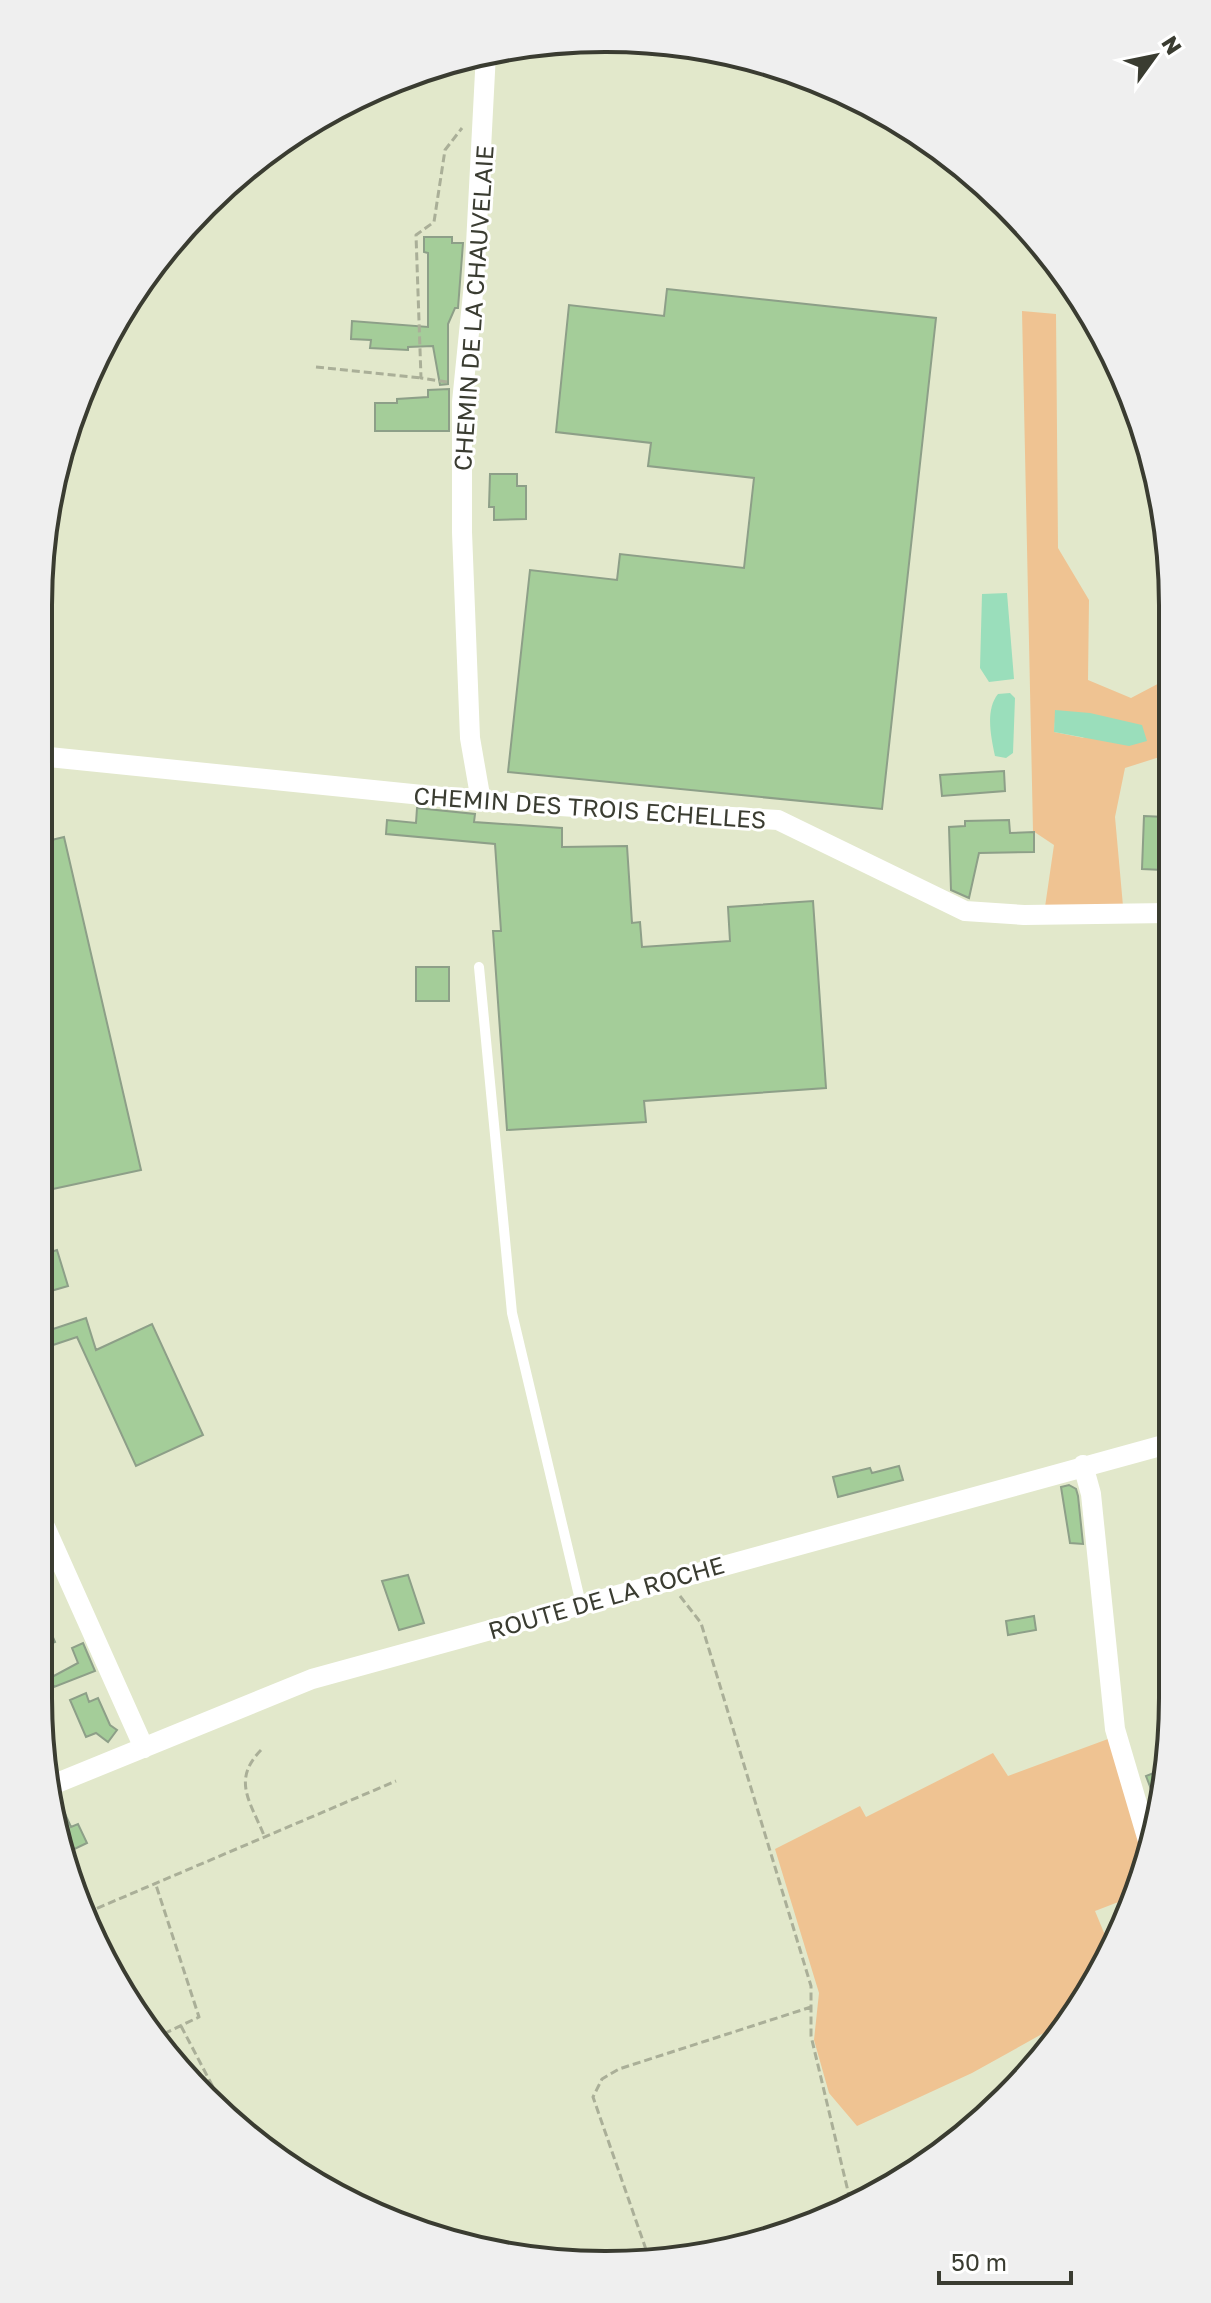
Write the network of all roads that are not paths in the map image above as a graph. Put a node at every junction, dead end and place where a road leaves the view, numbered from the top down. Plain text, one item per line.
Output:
1 (486, 66) edge
2 (52, 757) edge
3 (481, 801) junction
4 (1159, 913) edge
5 (479, 967) dead end
6 (1159, 1446) edge
7 (1083, 1465) junction
8 (52, 1542) edge
9 (581, 1604) junction
10 (144, 1748) junction
11 (59, 1782) edge
12 (1143, 1825) edge

1 - 3 street, CHEMIN DE LA CHAUVELAIE
2 - 3 street, CHEMIN DES TROIS ECHELLES
3 - 4 street, CHEMIN DES TROIS ECHELLES
5 - 9 lane
6 - 7 street, ROUTE DE LA ROCHE
7 - 9 street, ROUTE DE LA ROCHE
7 - 12 street
8 - 10 street
9 - 10 street, ROUTE DE LA ROCHE
10 - 11 street, ROUTE DE LA ROCHE

